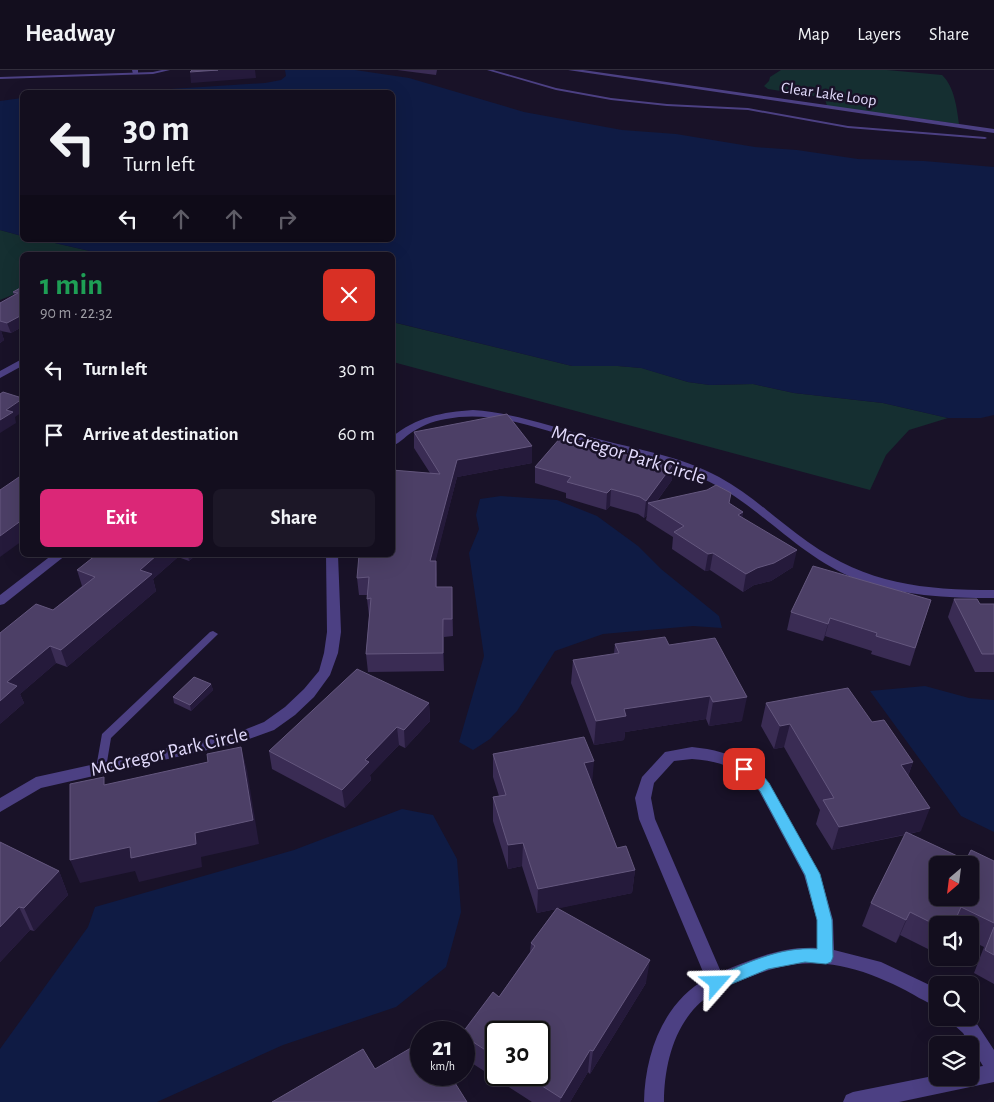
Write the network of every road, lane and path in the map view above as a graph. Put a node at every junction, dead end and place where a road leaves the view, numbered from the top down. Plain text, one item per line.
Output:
1 (51, 70) edge
2 (168, 70) edge
3 (489, 70) edge
4 (571, 70) edge
5 (135, 72) edge
6 (52, 77) junction
7 (0, 78) edge
8 (986, 130) junction
9 (994, 131) edge
10 (985, 138) junction
11 (994, 139) edge
12 (20, 363) edge
13 (0, 375) edge
14 (395, 441) edge
15 (57, 557) edge
16 (332, 557) edge
17 (994, 594) edge
18 (0, 601) edge
19 (213, 634) dead end
20 (101, 768) junction
21 (0, 806) edge
22 (826, 957) junction
23 (717, 983) junction
24 (929, 994) edge
25 (968, 1026) edge
26 (994, 1067) edge
27 (994, 1073) edge
28 (979, 1076) edge
29 (929, 1086) edge
30 (654, 1102) edge
31 (853, 1102) edge

1 - 6 lane
2 - 5 lane
3 - 10 lane
4 - 8 street, Clear Lake Loop
5 - 6 lane
6 - 7 lane
8 - 9 street, Clear Lake Loop
8 - 10 lane
10 - 11 lane
12 - 13 street
14 - 17 street, McGregor Park Circle
15 - 18 street
16 - 20 street, McGregor Park Circle
19 - 20 lane
20 - 21 street, McGregor Park Circle
22 - 23 street
22 - 23 street
22 - 24 street
23 - 30 street
25 - 26 street
27 - 28 street
29 - 31 street

